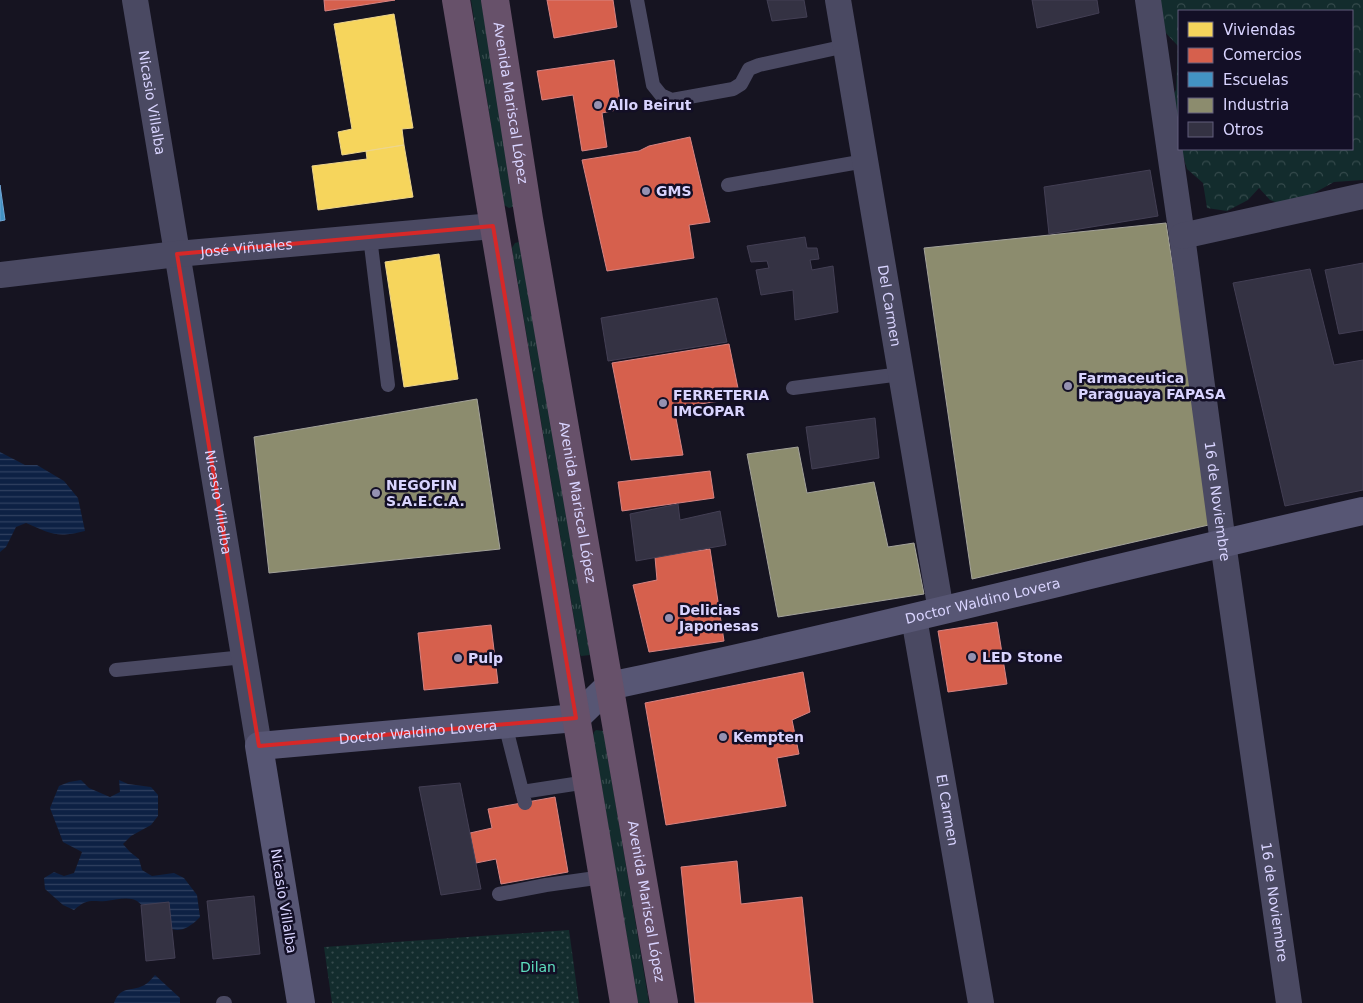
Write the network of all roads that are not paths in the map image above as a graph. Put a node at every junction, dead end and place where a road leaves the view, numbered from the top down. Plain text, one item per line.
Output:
1 (135, 0) edge
2 (456, 0) edge
3 (495, 0) edge
4 (637, 0) edge
5 (838, 0) edge
6 (1148, 0) edge
7 (846, 46) junction
8 (865, 161) junction
9 (728, 185) dead end
10 (1363, 196) edge
11 (493, 226) junction
12 (1182, 236) junction
13 (370, 237) junction
14 (177, 254) junction
15 (0, 275) edge
16 (901, 374) junction
17 (388, 385) dead end
18 (793, 388) dead end
19 (1363, 511) edge
20 (1223, 543) junction
21 (941, 611) junction
22 (914, 618) junction
23 (244, 657) junction
24 (116, 670) dead end
25 (606, 689) junction
26 (576, 718) junction
27 (505, 724) junction
28 (259, 746) junction
29 (587, 782) junction
30 (602, 877) junction
31 (499, 894) dead end
32 (301, 1003) edge
33 (624, 1003) edge
34 (664, 1003) edge
35 (981, 1003) edge
36 (1289, 1003) edge

1 - 14 street, Nicasio Villalba
2 - 11 highway
3 - 25 highway, Avenida Mariscal López
4 - 7 lane
5 - 7 street, Del Carmen
6 - 12 street, 16 de Noviembre
7 - 8 street, Del Carmen
8 - 9 lane
8 - 16 street, Del Carmen
10 - 12 street
11 - 13 street, José Viñuales
11 - 26 highway
12 - 20 street, 16 de Noviembre
13 - 14 street, José Viñuales
13 - 17 lane
14 - 15 street, José Viñuales
14 - 23 street, Nicasio Villalba
16 - 18 lane
16 - 21 street, Del Carmen
19 - 20 main road, Doctor Waldino Lovera
20 - 21 main road, Doctor Waldino Lovera
20 - 36 street, 16 de Noviembre
21 - 22 main road, Doctor Waldino Lovera
22 - 25 main road, Doctor Waldino Lovera
22 - 35 street, El Carmen
23 - 24 lane
23 - 28 street, Nicasio Villalba
25 - 26 main road
25 - 34 highway, Avenida Mariscal López
26 - 27 main road, Doctor Waldino Lovera
26 - 29 highway
27 - 28 main road, Doctor Waldino Lovera
27 - 29 lane
28 - 32 main road, Nicasio Villalba
29 - 30 highway
30 - 31 lane
30 - 33 highway

